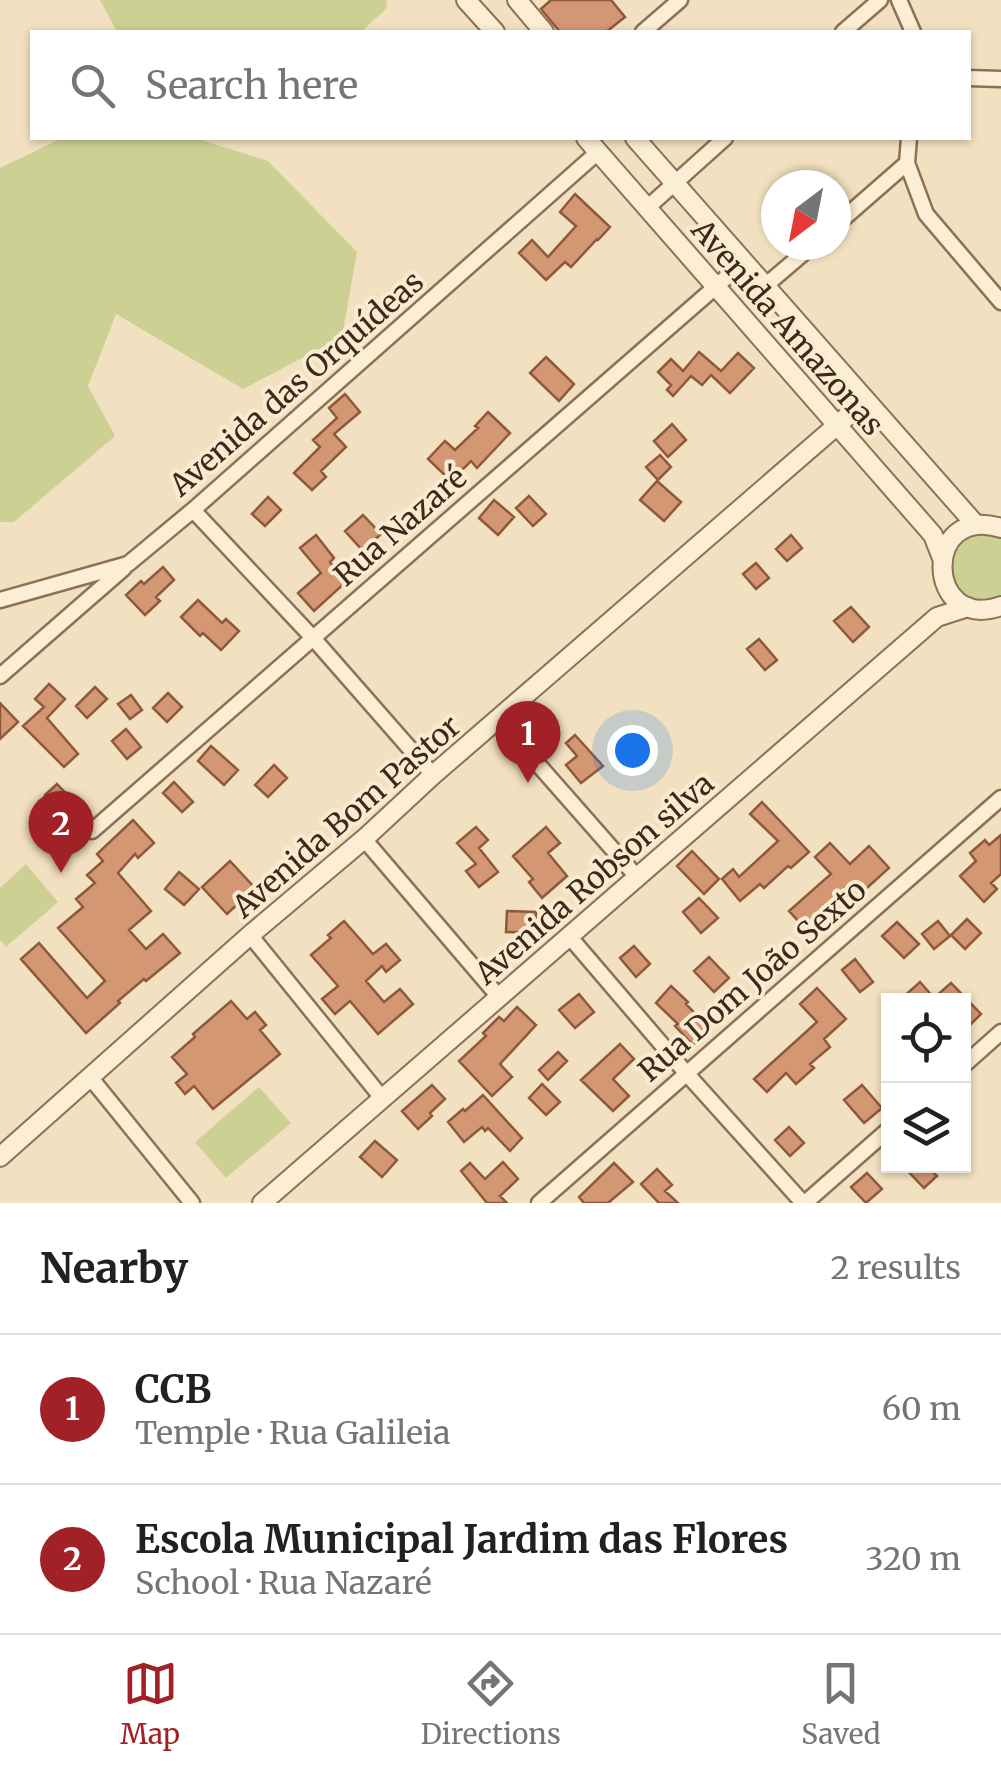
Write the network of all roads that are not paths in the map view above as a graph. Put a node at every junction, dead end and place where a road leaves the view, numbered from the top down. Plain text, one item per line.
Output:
1 (466, 0) edge
2 (516, 0) edge
3 (680, 0) edge
4 (880, 0) edge
5 (899, 0) edge
6 (492, 30) edge
7 (542, 30) edge
8 (645, 30) edge
9 (845, 30) edge
10 (912, 30) edge
11 (971, 78) edge
12 (1001, 79) edge
13 (588, 140) edge
14 (638, 140) edge
15 (723, 140) edge
16 (909, 140) edge
17 (598, 152) junction
18 (907, 163) junction
19 (675, 182) junction
20 (646, 208) junction
21 (851, 212) edge
22 (795, 260) edge
23 (744, 262) junction
24 (765, 286) junction
25 (715, 287) junction
26 (1001, 302) edge
27 (865, 401) junction
28 (838, 425) junction
29 (194, 510) junction
30 (976, 525) junction
31 (1000, 527) edge
32 (942, 558) junction
33 (128, 564) junction
34 (944, 584) junction
35 (0, 600) edge
36 (968, 606) junction
37 (998, 612) edge
38 (937, 617) junction
39 (313, 638) junction
40 (0, 676) edge
41 (499, 720) junction
42 (432, 775) junction
43 (1001, 798) edge
44 (92, 831) dead end
45 (364, 839) junction
46 (638, 877) junction
47 (250, 935) junction
48 (570, 936) junction
49 (499, 997) junction
50 (1001, 1032) edge
51 (971, 1059) edge
52 (687, 1074) junction
53 (90, 1077) junction
54 (382, 1098) junction
55 (881, 1136) edge
56 (0, 1157) edge
57 (192, 1203) edge
58 (262, 1203) edge
59 (539, 1203) edge
60 (804, 1203) edge

1 - 6 street
2 - 7 street
3 - 8 street
4 - 9 street
5 - 10 street
11 - 12 street
13 - 17 street, Avenida Amazonas
14 - 19 street, Avenida Amazonas
15 - 19 street
16 - 18 street
17 - 20 street, Avenida Amazonas
17 - 29 street, Avenida das Orquídeas
18 - 21 street
18 - 26 street
19 - 20 street
19 - 23 street, Avenida Amazonas
20 - 25 street, Avenida Amazonas
22 - 24 street
23 - 24 street, Avenida Amazonas
23 - 25 street, Rua Nazaré
24 - 27 street, Avenida Amazonas
25 - 28 street, Avenida Amazonas
25 - 39 street, Rua Nazaré
27 - 28 street, Avenida Bom Pastor
27 - 30 street, Avenida Amazonas
28 - 32 street, Avenida Amazonas
28 - 41 street, Avenida Bom Pastor
29 - 33 street, Avenida das Orquídeas
29 - 39 street
30 - 31 street
30 - 32 street
32 - 34 street
33 - 35 street, Avenida das Orquídeas
33 - 40 street
34 - 36 street
34 - 38 street
36 - 37 street
36 - 38 street, Avenida Robson silva
38 - 46 street, Avenida Robson silva
39 - 42 street
39 - 44 street, Rua Nazaré
41 - 42 street, Avenida Bom Pastor
41 - 46 street
42 - 45 street, Avenida Bom Pastor
43 - 52 street, Rua Dom João Sexto
45 - 47 street, Avenida Bom Pastor
45 - 49 street
46 - 48 street, Avenida Robson silva
47 - 53 street, Avenida Bom Pastor
47 - 54 street
48 - 49 street, Avenida Robson silva
48 - 52 street
49 - 54 street, Avenida Robson silva
50 - 51 street
52 - 59 street, Rua Dom João Sexto
52 - 60 street
53 - 56 street, Avenida Bom Pastor
53 - 57 street
54 - 58 street, Avenida Robson silva
55 - 60 street

